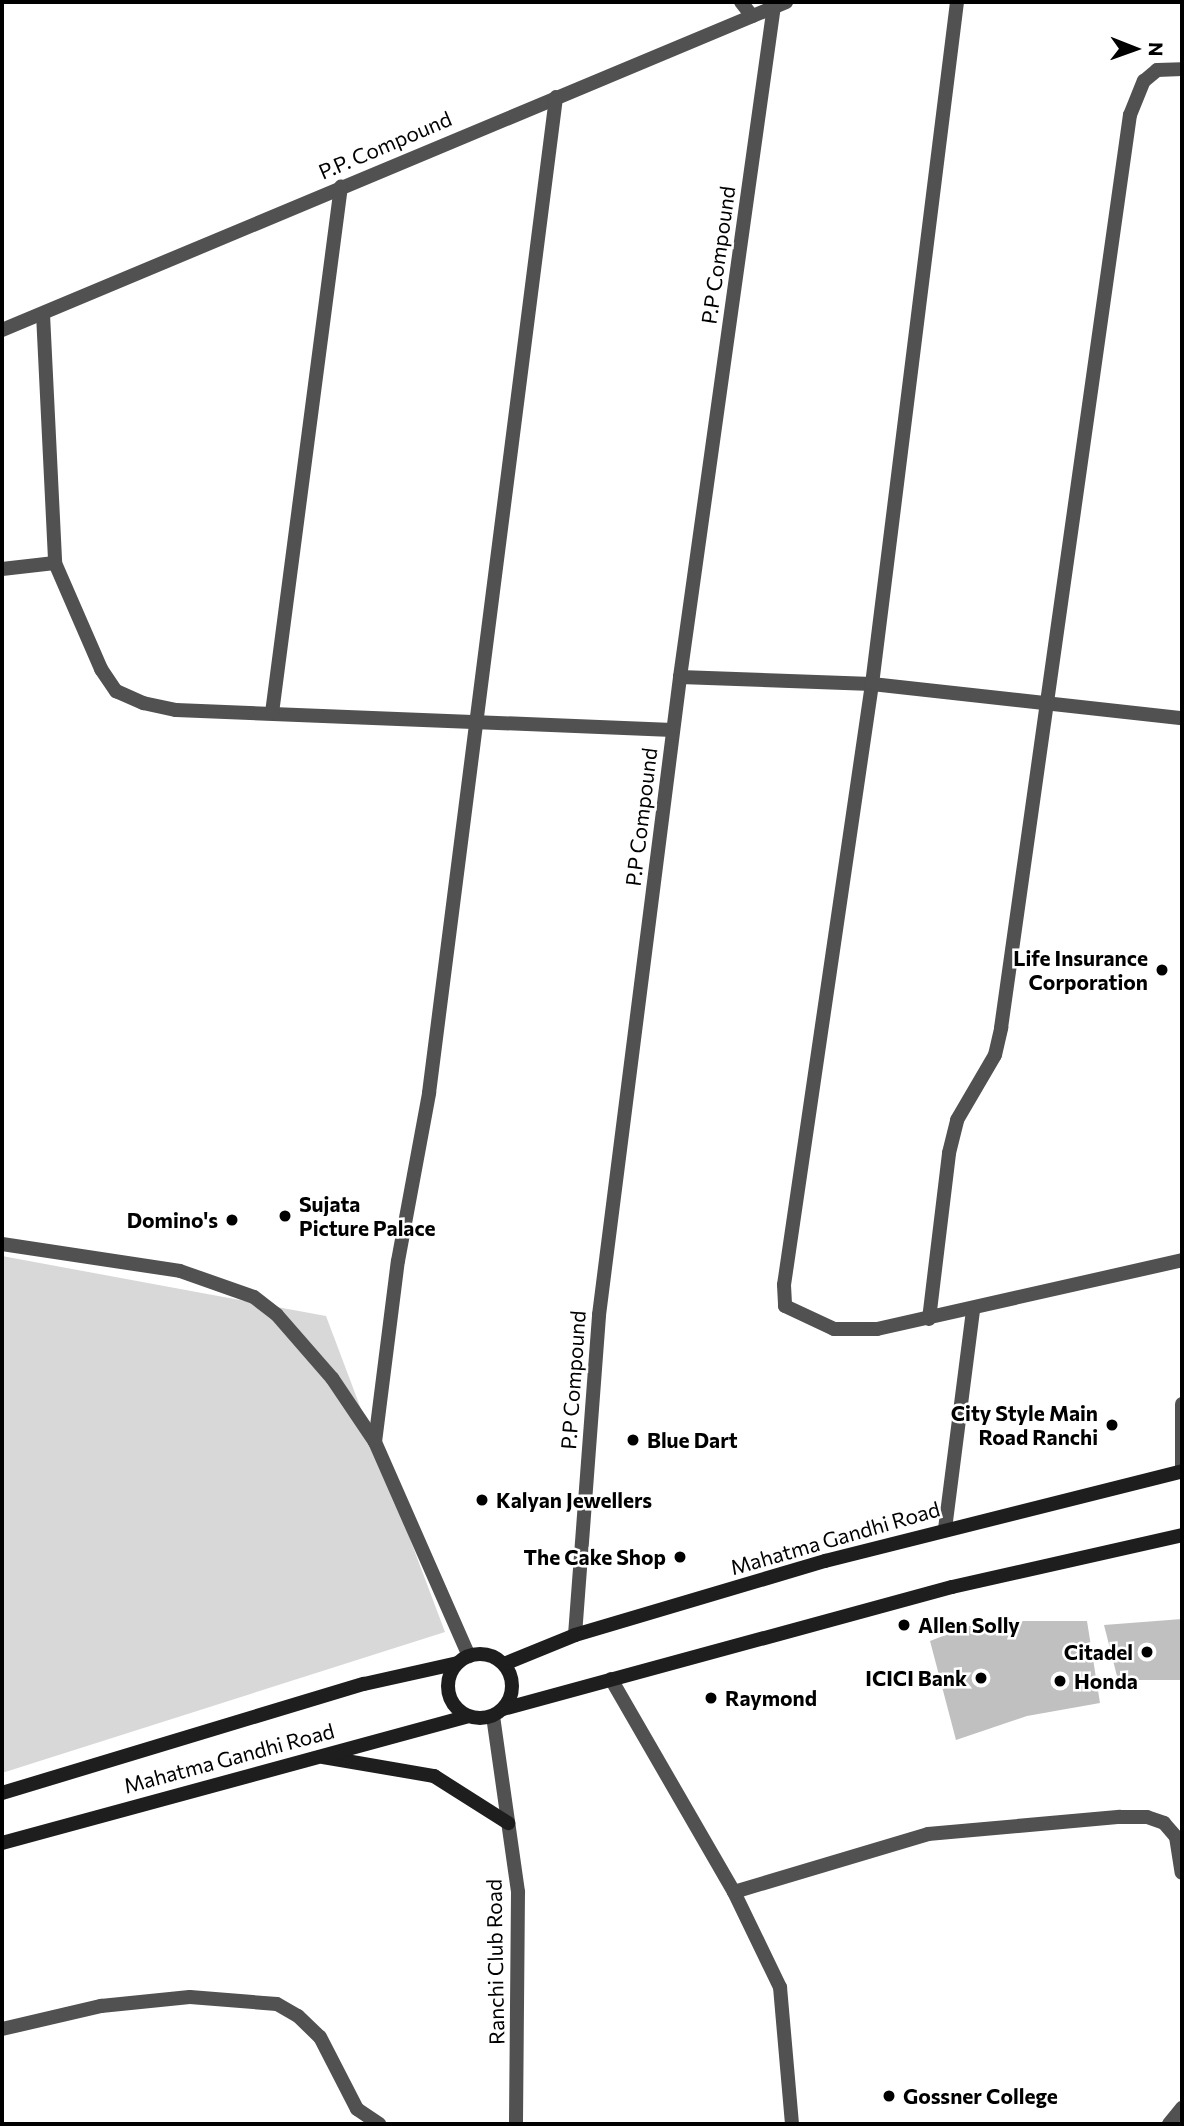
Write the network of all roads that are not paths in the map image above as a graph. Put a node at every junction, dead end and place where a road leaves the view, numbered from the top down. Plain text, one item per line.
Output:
1 (741, 2) edge
2 (957, 2) edge
3 (780, 4) edge
4 (752, 16) junction
5 (1182, 69) edge
6 (556, 97) junction
7 (341, 186) junction
8 (43, 314) junction
9 (2, 330) edge
10 (55, 563) junction
11 (2, 569) edge
12 (680, 677) junction
13 (872, 684) junction
14 (1044, 702) junction
15 (272, 713) junction
16 (1182, 718) edge
17 (478, 722) junction
18 (673, 730) junction
19 (2, 1244) edge
20 (1182, 1260) edge
21 (973, 1310) junction
22 (929, 1318) junction
23 (1182, 1404) edge
24 (375, 1442) junction
25 (1182, 1471) edge
26 (945, 1529) junction
27 (1182, 1535) edge
28 (575, 1635) junction
29 (464, 1659) junction
30 (504, 1664) junction
31 (611, 1679) junction
32 (498, 1713) junction
33 (468, 1716) junction
34 (316, 1756) junction
35 (2, 1793) edge
36 (508, 1823) junction
37 (2, 1843) edge
38 (1182, 1873) edge
39 (734, 1892) junction
40 (2, 2029) edge
41 (1182, 2108) edge
42 (379, 2124) edge
43 (516, 2124) edge
44 (792, 2124) edge
45 (1169, 2124) edge

1 - 4 street
2 - 13 street
3 - 4 street, P.P. Compound
3 - 12 street, P.P Compound
4 - 6 street, P.P. Compound
5 - 14 street
6 - 7 street, P.P. Compound
6 - 17 street
7 - 8 street, P.P. Compound
7 - 15 street
8 - 9 street, P.P. Compound
8 - 10 street
10 - 11 street
10 - 15 street
12 - 13 street
12 - 18 street, P.P Compound
13 - 14 street
13 - 22 street
14 - 16 street
14 - 22 street
15 - 17 street
17 - 18 street
17 - 24 street
18 - 28 street, P.P Compound
19 - 24 street
20 - 21 street
21 - 22 street
21 - 26 street
23 - 25 street
24 - 29 street
25 - 26 main road, Mahatma Gandhi Road
26 - 28 main road, Mahatma Gandhi Road
27 - 31 main road
28 - 30 main road, Mahatma Gandhi Road
29 - 30 main road
29 - 33 main road
29 - 35 main road, Mahatma Gandhi Road
30 - 32 main road
31 - 32 main road
31 - 39 street
32 - 33 main road
32 - 36 street, Ranchi Club Road
33 - 34 main road, Mahatma Gandhi Road
34 - 36 main road
34 - 37 main road, Mahatma Gandhi Road
36 - 43 street, Ranchi Club Road
38 - 39 street
39 - 44 street
40 - 42 street
41 - 45 street

